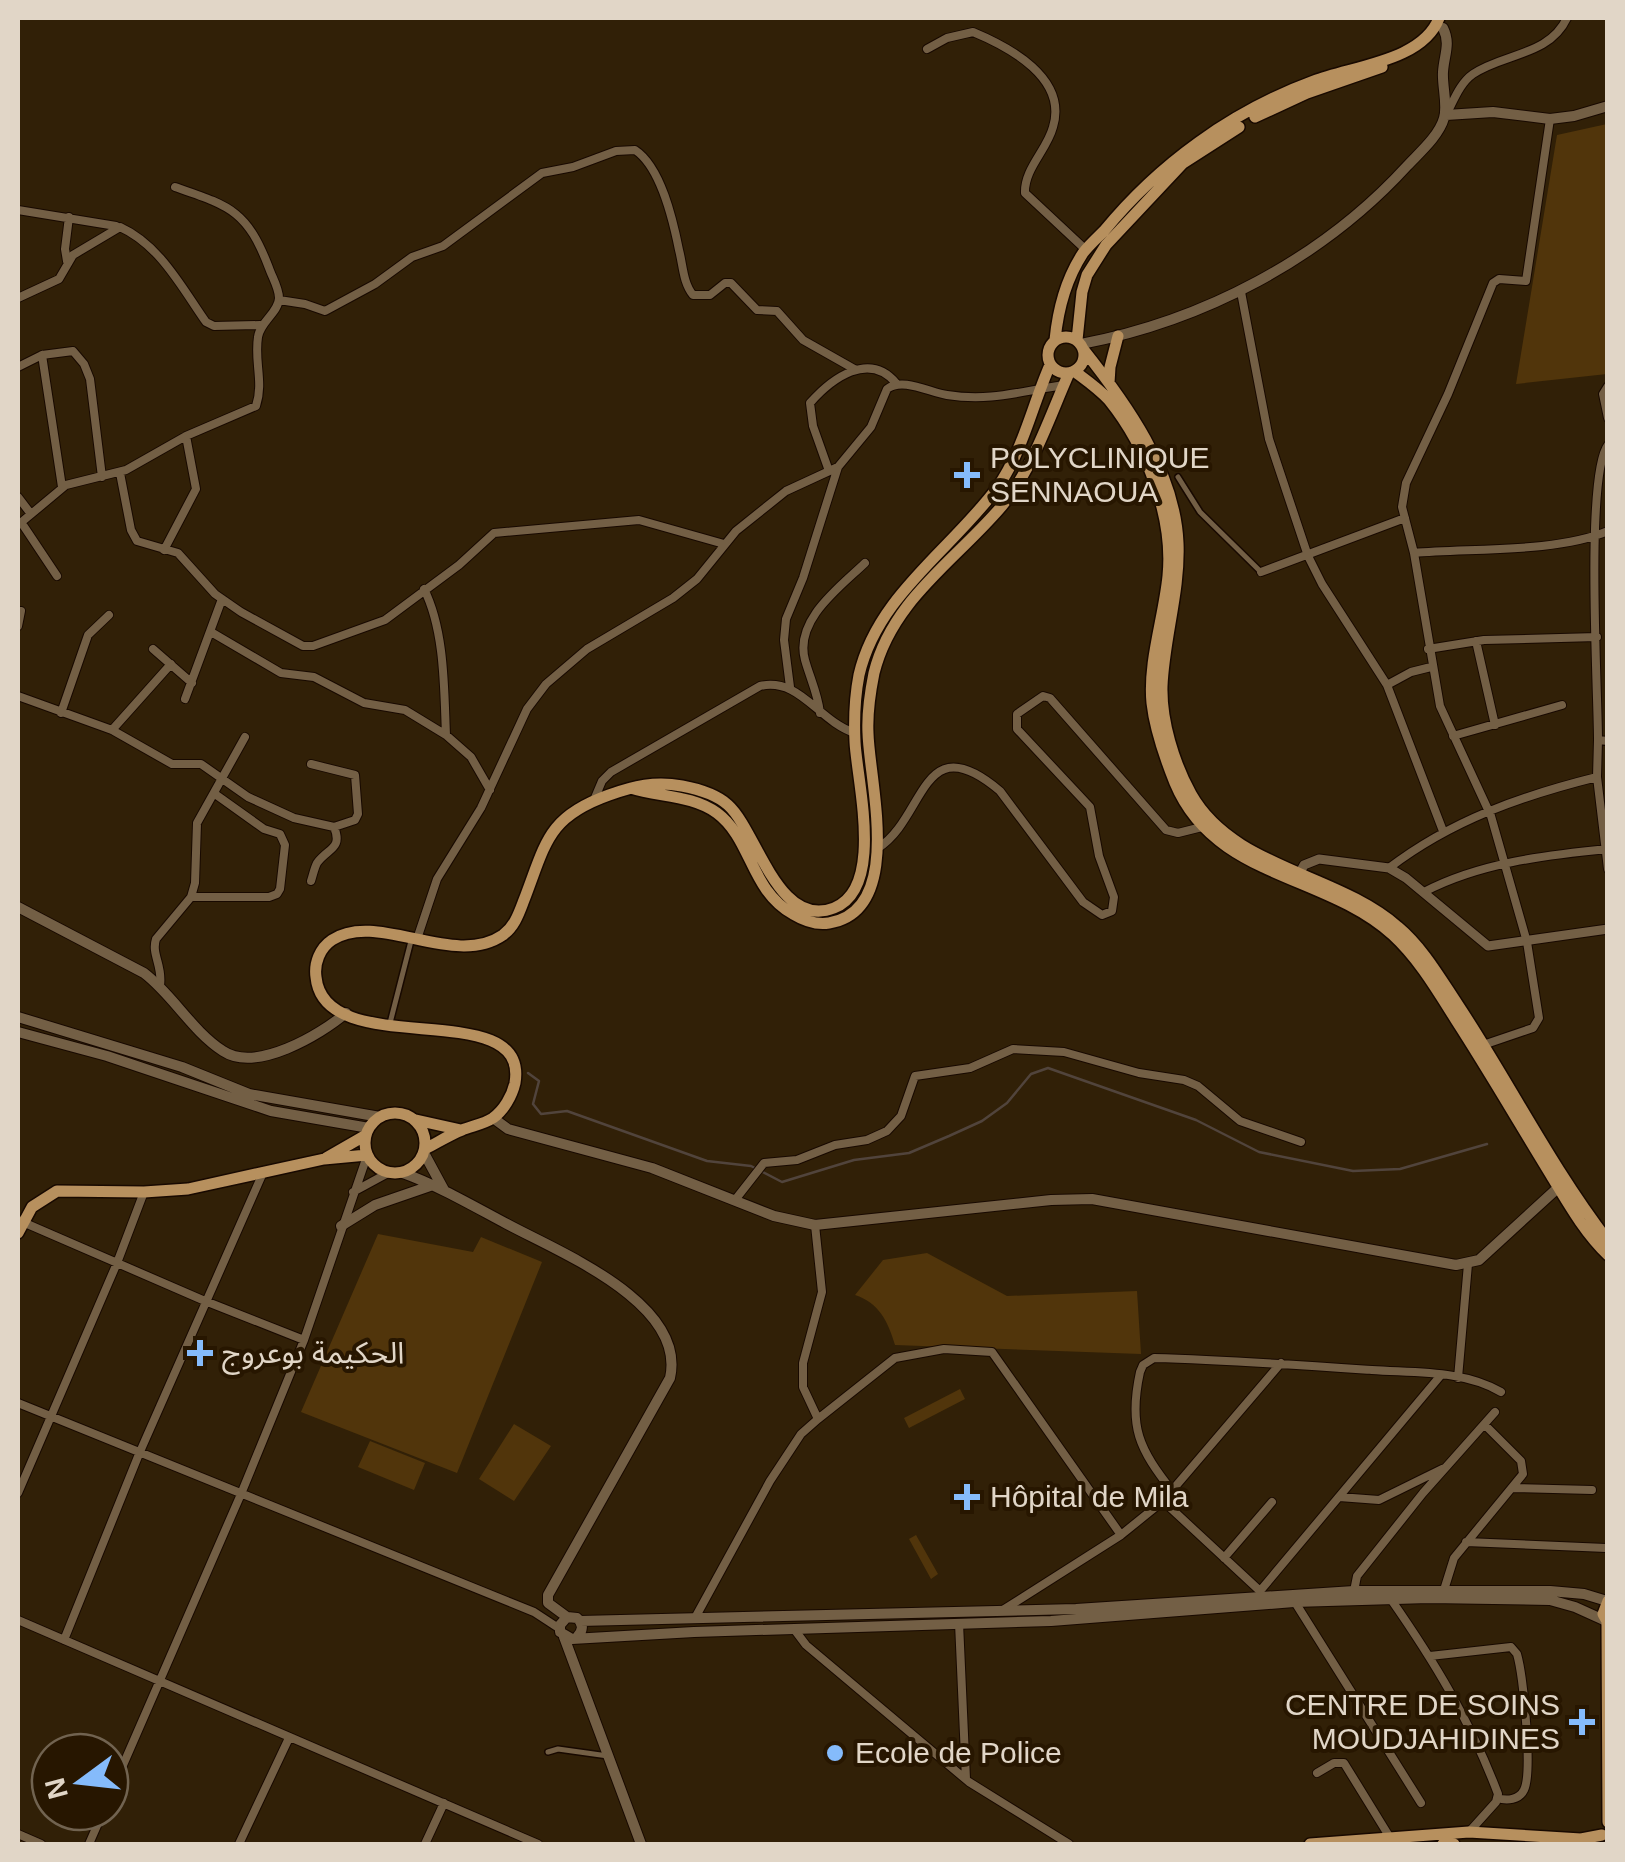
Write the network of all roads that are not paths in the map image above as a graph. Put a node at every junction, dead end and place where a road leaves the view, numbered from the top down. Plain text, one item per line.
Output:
1 (1566, 18) edge
2 (1443, 21) edge
3 (927, 49) dead end
4 (1608, 106) edge
5 (1446, 116) junction
6 (1550, 118) junction
7 (175, 187) dead end
8 (18, 210) edge
9 (69, 217) junction
10 (120, 227) junction
11 (1086, 249) junction
12 (1100, 256) junction
13 (68, 261) junction
14 (1241, 292) junction
15 (18, 298) edge
16 (279, 300) junction
17 (260, 325) junction
18 (1118, 336) junction
19 (1055, 340) junction
20 (1080, 344) junction
21 (42, 356) junction
22 (1050, 365) junction
23 (18, 366) edge
24 (856, 370) junction
25 (1069, 376) junction
26 (896, 383) junction
27 (1110, 383) junction
28 (1608, 386) edge
29 (1040, 388) junction
30 (1608, 418) edge
31 (186, 436) junction
32 (1606, 449) edge
33 (834, 469) junction
34 (120, 472) junction
35 (102, 477) junction
36 (1178, 477) dead end
37 (62, 487) junction
38 (18, 496) edge
39 (31, 514) junction
40 (1405, 518) junction
41 (20, 524) edge
42 (1608, 531) edge
43 (1596, 536) junction
44 (724, 544) junction
45 (164, 550) junction
46 (1414, 552) junction
47 (1308, 556) junction
48 (865, 563) dead end
49 (1261, 572) joint
50 (56, 576) dead end
51 (424, 589) junction
52 (222, 599) junction
53 (21, 611) dead end
54 (108, 614) dead end
55 (18, 626) edge
56 (211, 632) junction
57 (1598, 637) junction
58 (1476, 641) junction
59 (154, 649) dead end
60 (1428, 650) junction
61 (170, 664) junction
62 (1431, 666) junction
63 (192, 683) junction
64 (1388, 684) junction
65 (790, 687) junction
66 (18, 696) edge
67 (185, 698) dead end
68 (1562, 705) dead end
69 (61, 713) junction
70 (820, 713) junction
71 (1496, 725) junction
72 (112, 730) junction
73 (855, 733) junction
74 (446, 734) junction
75 (1453, 736) junction
76 (245, 737) dead end
77 (1603, 741) edge
78 (311, 764) dead end
79 (1597, 777) junction
80 (223, 780) junction
81 (631, 788) junction
82 (490, 790) junction
83 (215, 794) junction
84 (594, 800) junction
85 (1488, 810) junction
86 (334, 827) junction
87 (1202, 827) junction
88 (1443, 830) junction
89 (878, 848) junction
90 (1606, 848) edge
91 (1506, 864) junction
92 (1389, 868) junction
93 (1608, 869) edge
94 (1298, 877) junction
95 (311, 881) dead end
96 (1424, 892) junction
97 (192, 897) junction
98 (18, 907) edge
99 (1608, 930) edge
100 (414, 939) junction
101 (1526, 942) junction
102 (160, 986) junction
103 (346, 1013) junction
104 (18, 1017) edge
105 (389, 1026) junction
106 (18, 1032) edge
107 (74, 1032) junction
108 (1483, 1044) junction
109 (70, 1045) junction
110 (110, 1050) junction
111 (380, 1117) junction
112 (493, 1118) junction
113 (414, 1120) junction
114 (461, 1130) junction
115 (367, 1131) junction
116 (1301, 1142) dead end
117 (424, 1151) junction
118 (367, 1156) junction
119 (324, 1160) junction
120 (1550, 1164) junction
121 (403, 1172) junction
122 (388, 1173) junction
123 (262, 1175) junction
124 (1562, 1184) junction
125 (431, 1186) junction
126 (444, 1191) junction
127 (144, 1192) junction
128 (353, 1192) junction
129 (734, 1200) junction
130 (19, 1225) edge
131 (816, 1225) junction
132 (342, 1226) junction
133 (1608, 1241) edge
134 (1608, 1255) edge
135 (117, 1263) junction
136 (1468, 1264) junction
137 (205, 1301) junction
138 (304, 1340) junction
139 (1282, 1363) junction
140 (1442, 1375) junction
141 (1458, 1378) junction
142 (1502, 1392) dead end
143 (18, 1403) edge
144 (1494, 1412) dead end
145 (50, 1417) junction
146 (818, 1419) junction
147 (1485, 1425) junction
148 (139, 1454) junction
149 (1449, 1466) junction
150 (1513, 1488) junction
151 (1592, 1490) dead end
152 (1172, 1492) junction
153 (18, 1493) edge
154 (241, 1494) junction
155 (1340, 1497) junction
156 (1163, 1501) junction
157 (1272, 1502) dead end
158 (1121, 1535) junction
159 (1466, 1542) junction
160 (1606, 1548) edge
161 (1224, 1558) junction
162 (1354, 1590) junction
163 (1444, 1590) junction
164 (1261, 1593) junction
165 (1293, 1597) junction
166 (1390, 1598) junction
167 (1607, 1601) edge
168 (548, 1603) junction
169 (534, 1612) junction
170 (1000, 1612) junction
171 (566, 1617) junction
172 (695, 1618) junction
173 (18, 1620) edge
174 (580, 1621) junction
175 (1607, 1622) edge
176 (959, 1623) junction
177 (794, 1629) junction
178 (569, 1635) junction
179 (64, 1640) junction
180 (1430, 1656) junction
181 (158, 1682) junction
182 (290, 1738) junction
183 (130, 1748) edge
184 (548, 1752) dead end
185 (608, 1756) junction
186 (1318, 1773) dead end
187 (966, 1780) junction
188 (1497, 1798) junction
189 (444, 1802) junction
190 (1421, 1802) dead end
191 (1608, 1822) edge
192 (1469, 1832) junction
193 (18, 1834) edge
194 (1389, 1836) junction
195 (1603, 1837) edge
196 (41, 1844) edge
197 (238, 1844) edge
198 (425, 1844) edge
199 (538, 1844) edge
200 (641, 1844) edge
201 (1066, 1844) edge
202 (1310, 1844) edge
203 (1443, 1844) edge
204 (1454, 1844) edge

1 - 5 street
2 - 5 main road
2 - 11 main road
2 - 12 main road
3 - 11 street
4 - 6 main road
5 - 6 main road
5 - 14 main road
6 - 40 street
7 - 16 street
8 - 9 street
9 - 10 street
9 - 13 street
10 - 13 street
10 - 17 street
11 - 12 street
11 - 19 main road
12 - 20 main road
13 - 15 street
14 - 18 main road
14 - 47 street
16 - 17 street
16 - 24 street
17 - 31 street
18 - 20 main road
18 - 27 main road
19 - 20 main road
19 - 22 main road
20 - 25 main road
20 - 27 main road
21 - 23 street
21 - 35 street
21 - 37 street
22 - 25 main road
22 - 29 main road
24 - 26 street
24 - 33 street
25 - 29 street
25 - 87 main road
25 - 89 main road
26 - 29 street
26 - 33 street
27 - 94 main road
28 - 30 street
29 - 73 main road
31 - 34 street
31 - 45 street
32 - 43 street
33 - 44 street
33 - 65 street
34 - 35 street
34 - 45 street
35 - 37 street
36 - 49 street
37 - 39 street
38 - 39 street
39 - 41 street
40 - 46 street
40 - 47 street
41 - 50 street
42 - 43 street
43 - 46 street
43 - 57 street
44 - 51 street
44 - 82 street
45 - 52 street
46 - 60 street
47 - 49 street
47 - 64 street
48 - 70 street
51 - 52 street
51 - 74 street
52 - 56 street
53 - 55 street
54 - 69 street
56 - 63 street
56 - 74 street
57 - 58 street
57 - 77 street
58 - 60 street
58 - 71 street
59 - 61 street
60 - 62 street
61 - 63 street
61 - 72 street
62 - 64 street
62 - 75 street
63 - 67 street
64 - 88 street
65 - 70 street
65 - 84 street
66 - 69 street
68 - 71 street
69 - 72 street
70 - 73 street
71 - 75 street
72 - 80 street
73 - 81 main road
74 - 82 street
75 - 85 street
76 - 80 street
77 - 79 street
78 - 86 street
79 - 85 street
79 - 90 street
80 - 83 street
80 - 86 street
81 - 84 main road
81 - 89 main road
82 - 100 street
83 - 97 street
83 - 97 street
84 - 100 main road
85 - 88 street
85 - 91 street
86 - 95 street
87 - 89 street
87 - 94 main road
88 - 92 street
90 - 91 street
90 - 93 street
91 - 96 street
91 - 101 street
92 - 94 street
92 - 96 street
94 - 108 main road
94 - 120 main road
96 - 101 street
97 - 102 street
98 - 102 main road
99 - 101 street
100 - 103 main road
100 - 105 street
101 - 108 street
102 - 103 main road
103 - 105 main road
104 - 107 main road
105 - 112 main road
106 - 109 main road
107 - 109 main road
107 - 110 main road
108 - 120 main road
109 - 110 main road
110 - 111 main road
110 - 115 main road
111 - 113 main road
111 - 115 main road
112 - 114 main road
112 - 129 main road
113 - 114 main road
113 - 117 main road
114 - 117 main road
115 - 118 main road
115 - 119 main road
116 - 129 street
117 - 121 main road
117 - 126 main road
118 - 119 main road
118 - 122 main road
118 - 128 street
119 - 123 main road
120 - 124 main road
121 - 122 main road
121 - 125 main road
122 - 128 street
123 - 127 main road
123 - 137 street
124 - 133 main road
124 - 134 main road
124 - 136 main road
125 - 126 main road
125 - 132 main road
126 - 168 main road
127 - 130 main road
127 - 135 street
128 - 132 street
129 - 131 main road
130 - 135 street
131 - 136 main road
131 - 146 street
132 - 138 street
135 - 137 street
135 - 145 street
136 - 141 street
137 - 138 street
137 - 148 street
138 - 154 street
139 - 140 street
139 - 152 street
139 - 152 street
140 - 141 street
140 - 155 street
141 - 142 street
143 - 145 street
144 - 147 street
145 - 148 street
145 - 153 street
146 - 158 street
146 - 172 street
147 - 149 street
147 - 150 street
148 - 154 street
148 - 179 street
149 - 155 street
149 - 162 street
150 - 151 street
150 - 159 street
152 - 156 street
154 - 169 street
154 - 181 street
155 - 164 street
156 - 158 street
156 - 161 street
157 - 161 street
158 - 170 street
159 - 160 street
159 - 163 street
161 - 164 street
162 - 163 main road
162 - 165 main road
163 - 167 main road
164 - 165 main road
164 - 170 main road
165 - 166 main road
165 - 176 main road
165 - 190 street
166 - 175 main road
166 - 180 street
167 - 175 main road
168 - 169 street
168 - 171 main road
169 - 178 street
170 - 172 main road
171 - 174 main road
171 - 178 main road
172 - 174 main road
173 - 179 street
174 - 178 main road
175 - 191 main road
176 - 177 main road
176 - 187 street
177 - 178 main road
177 - 187 street
178 - 185 main road
179 - 181 street
180 - 188 street
180 - 188 street
181 - 182 street
181 - 183 street
182 - 189 street
182 - 197 street
184 - 185 street
185 - 200 main road
186 - 194 street
187 - 201 street
188 - 192 street
189 - 198 street
189 - 199 street
192 - 194 main road
192 - 195 main road
193 - 196 street
194 - 202 main road
203 - 204 main road

